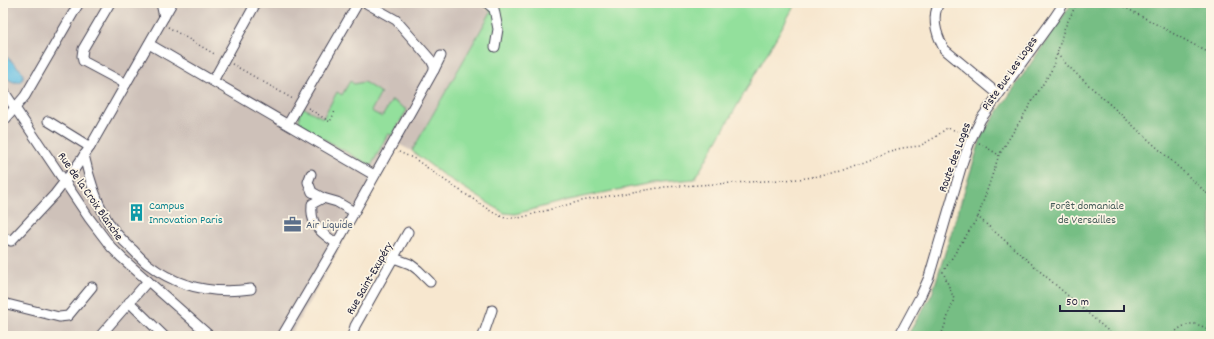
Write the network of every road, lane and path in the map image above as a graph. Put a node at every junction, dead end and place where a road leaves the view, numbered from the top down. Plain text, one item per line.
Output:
1 (79, 3) edge
2 (110, 3) edge
3 (161, 3) edge
4 (172, 3) edge
5 (256, 3) edge
6 (358, 3) edge
7 (366, 3) edge
8 (487, 3) edge
9 (939, 3) edge
10 (1064, 3) edge
11 (1077, 3) edge
12 (1117, 3) edge
13 (163, 20) junction
14 (149, 44) junction
15 (495, 47) dead end
16 (1057, 54) junction
17 (1211, 54) edge
18 (441, 56) dead end
19 (225, 60) junction
20 (434, 70) junction
21 (213, 81) junction
22 (126, 84) junction
23 (3, 90) edge
24 (998, 94) junction
25 (300, 103) junction
26 (15, 107) junction
27 (335, 111) dead end
28 (48, 121) dead end
29 (3, 122) edge
30 (288, 124) junction
31 (971, 139) junction
32 (90, 147) junction
33 (390, 148) junction
34 (84, 155) junction
35 (999, 155) junction
36 (311, 174) dead end
37 (374, 175) junction
38 (65, 182) junction
39 (1211, 197) edge
40 (323, 198) junction
41 (354, 212) junction
42 (978, 216) junction
43 (408, 232) dead end
44 (3, 237) edge
45 (337, 244) junction
46 (394, 258) junction
47 (148, 281) junction
48 (430, 282) dead end
49 (92, 287) dead end
50 (251, 289) dead end
51 (129, 302) junction
52 (3, 303) edge
53 (492, 310) dead end
54 (1211, 331) edge
55 (100, 336) edge
56 (164, 336) edge
57 (210, 336) edge
58 (282, 336) edge
59 (352, 336) edge
60 (483, 336) edge
61 (898, 336) edge
62 (942, 336) edge
63 (1114, 336) edge
64 (1170, 336) edge

1 - 26 street
2 - 22 street
3 - 13 street
4 - 13 street
5 - 19 street
6 - 25 street
7 - 20 street
8 - 15 street
9 - 24 street
10 - 24 street, Route des Loges
11 - 16 path
12 - 17 path
13 - 14 street
13 - 19 path
14 - 21 street
14 - 22 street
16 - 35 path
16 - 39 path
18 - 20 street
19 - 21 street
19 - 25 path
20 - 33 street
21 - 30 street
22 - 32 street
23 - 26 street, Rue de la Croix Blanche
24 - 31 street, Route des Loges
25 - 27 path
25 - 30 street
26 - 29 street
26 - 38 street, Rue de la Croix Blanche
28 - 32 street
30 - 37 street
31 - 33 path
31 - 35 path
31 - 61 street, Route des Loges
32 - 34 street
33 - 37 street
34 - 38 street
34 - 50 street
35 - 42 path
36 - 40 street
37 - 41 street
38 - 44 street
38 - 47 street, Rue de la Croix Blanche
40 - 41 street
40 - 45 street
41 - 45 street
42 - 62 path
42 - 63 path
43 - 46 street, Rue Saint-Exupéry
45 - 58 street
46 - 48 street
46 - 59 street, Rue Saint-Exupéry
47 - 51 street
47 - 57 street, Rue de la Croix Blanche
49 - 52 street
51 - 55 street
51 - 56 street
53 - 60 street
54 - 64 path

